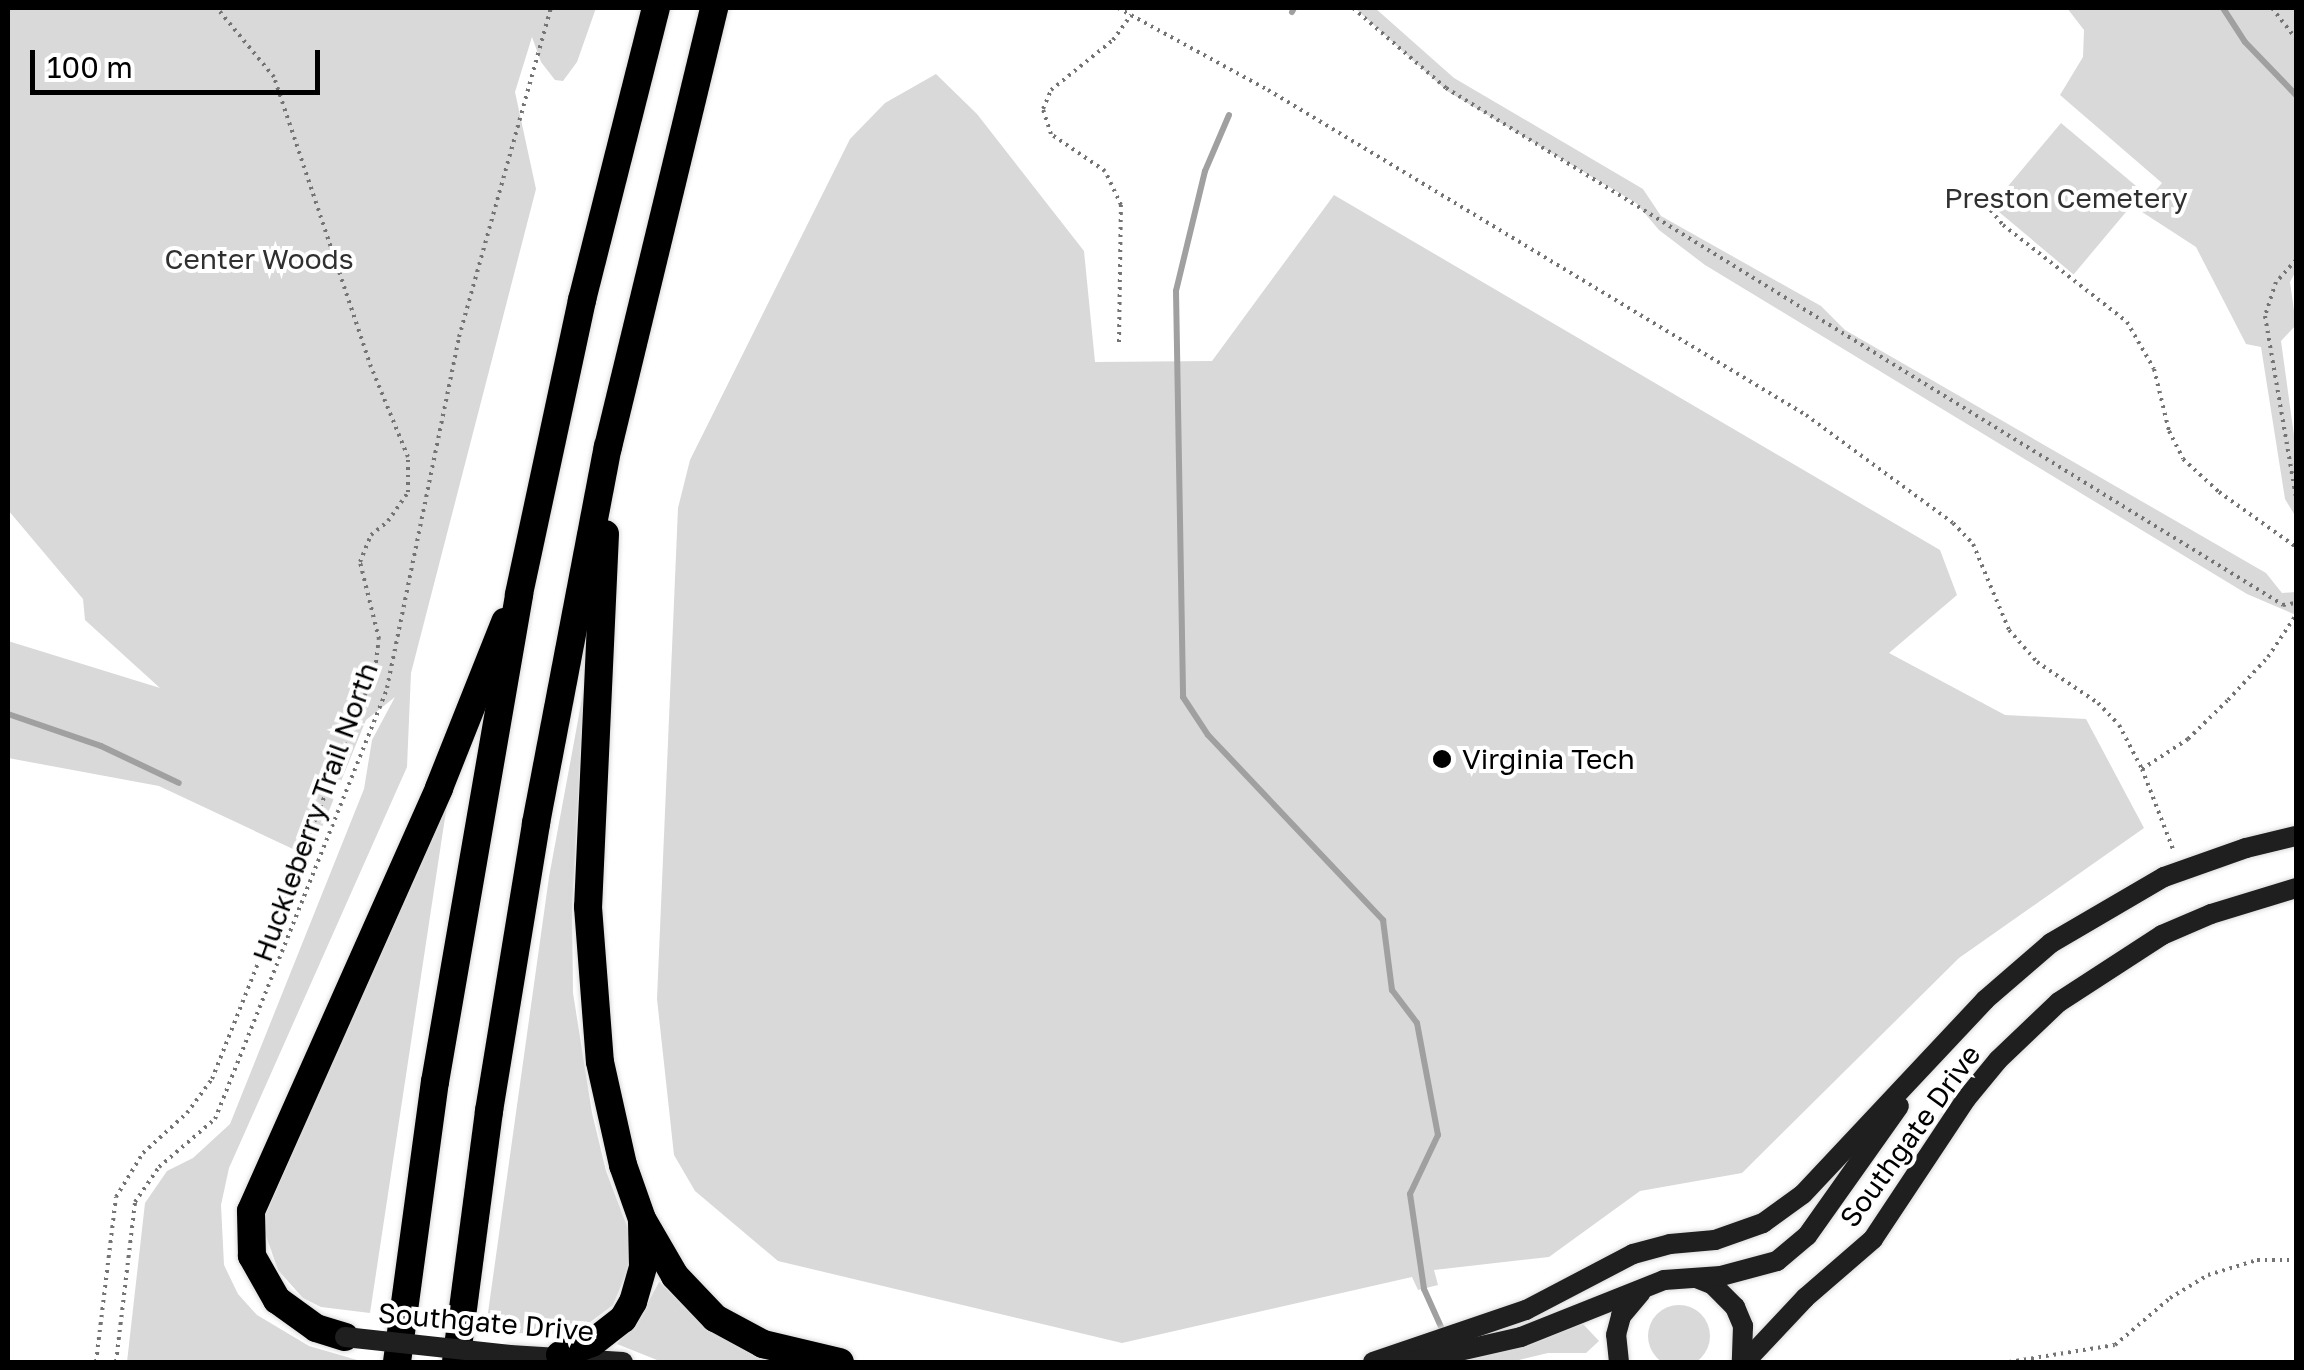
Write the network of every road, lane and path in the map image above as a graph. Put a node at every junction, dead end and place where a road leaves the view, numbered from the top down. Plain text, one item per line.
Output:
1 (218, 8) edge
2 (551, 8) edge
3 (656, 8) edge
4 (714, 8) edge
5 (1118, 8) edge
6 (1353, 8) edge
7 (2272, 8) edge
8 (1130, 15) junction
9 (2296, 38) edge
10 (1976, 192) dead end
11 (2296, 260) edge
12 (1119, 342) dead end
13 (608, 447) junction
14 (2296, 497) edge
15 (2296, 546) edge
16 (519, 594) junction
17 (2296, 603) edge
18 (2296, 615) edge
19 (2142, 769) junction
20 (2296, 836) edge
21 (2182, 870) junction
22 (2296, 888) edge
23 (1919, 1073) junction
24 (642, 1219) junction
25 (2296, 1260) edge
26 (1694, 1277) junction
27 (1646, 1288) junction
28 (345, 1337) joint
29 (560, 1355) junction
30 (96, 1362) edge
31 (116, 1362) edge
32 (397, 1362) edge
33 (456, 1362) edge
34 (622, 1362) edge
35 (840, 1362) edge
36 (1373, 1362) edge
37 (1410, 1362) edge
38 (1619, 1362) edge
39 (1744, 1362) edge
40 (2009, 1362) edge

1 - 30 path
2 - 31 path, Huckleberry Trail North
3 - 16 highway
4 - 13 highway
5 - 8 path
6 - 17 path
7 - 9 path
8 - 12 path
8 - 19 path
10 - 15 path
11 - 14 path
13 - 24 highway
13 - 33 highway
16 - 28 highway
16 - 32 highway
18 - 19 path
19 - 21 path
20 - 21 main road, Southgate Drive
21 - 23 main road, Southgate Drive
22 - 39 main road, Southgate Drive
23 - 26 main road, Southgate Drive
23 - 36 main road, Southgate Drive
24 - 29 highway
24 - 35 highway
25 - 40 path
26 - 27 main road, Southgate Drive
26 - 39 main road, Southgate Drive
27 - 37 main road, Southgate Drive
27 - 38 main road
28 - 29 main road, Southgate Drive, bridge
29 - 34 main road, Southgate Drive

